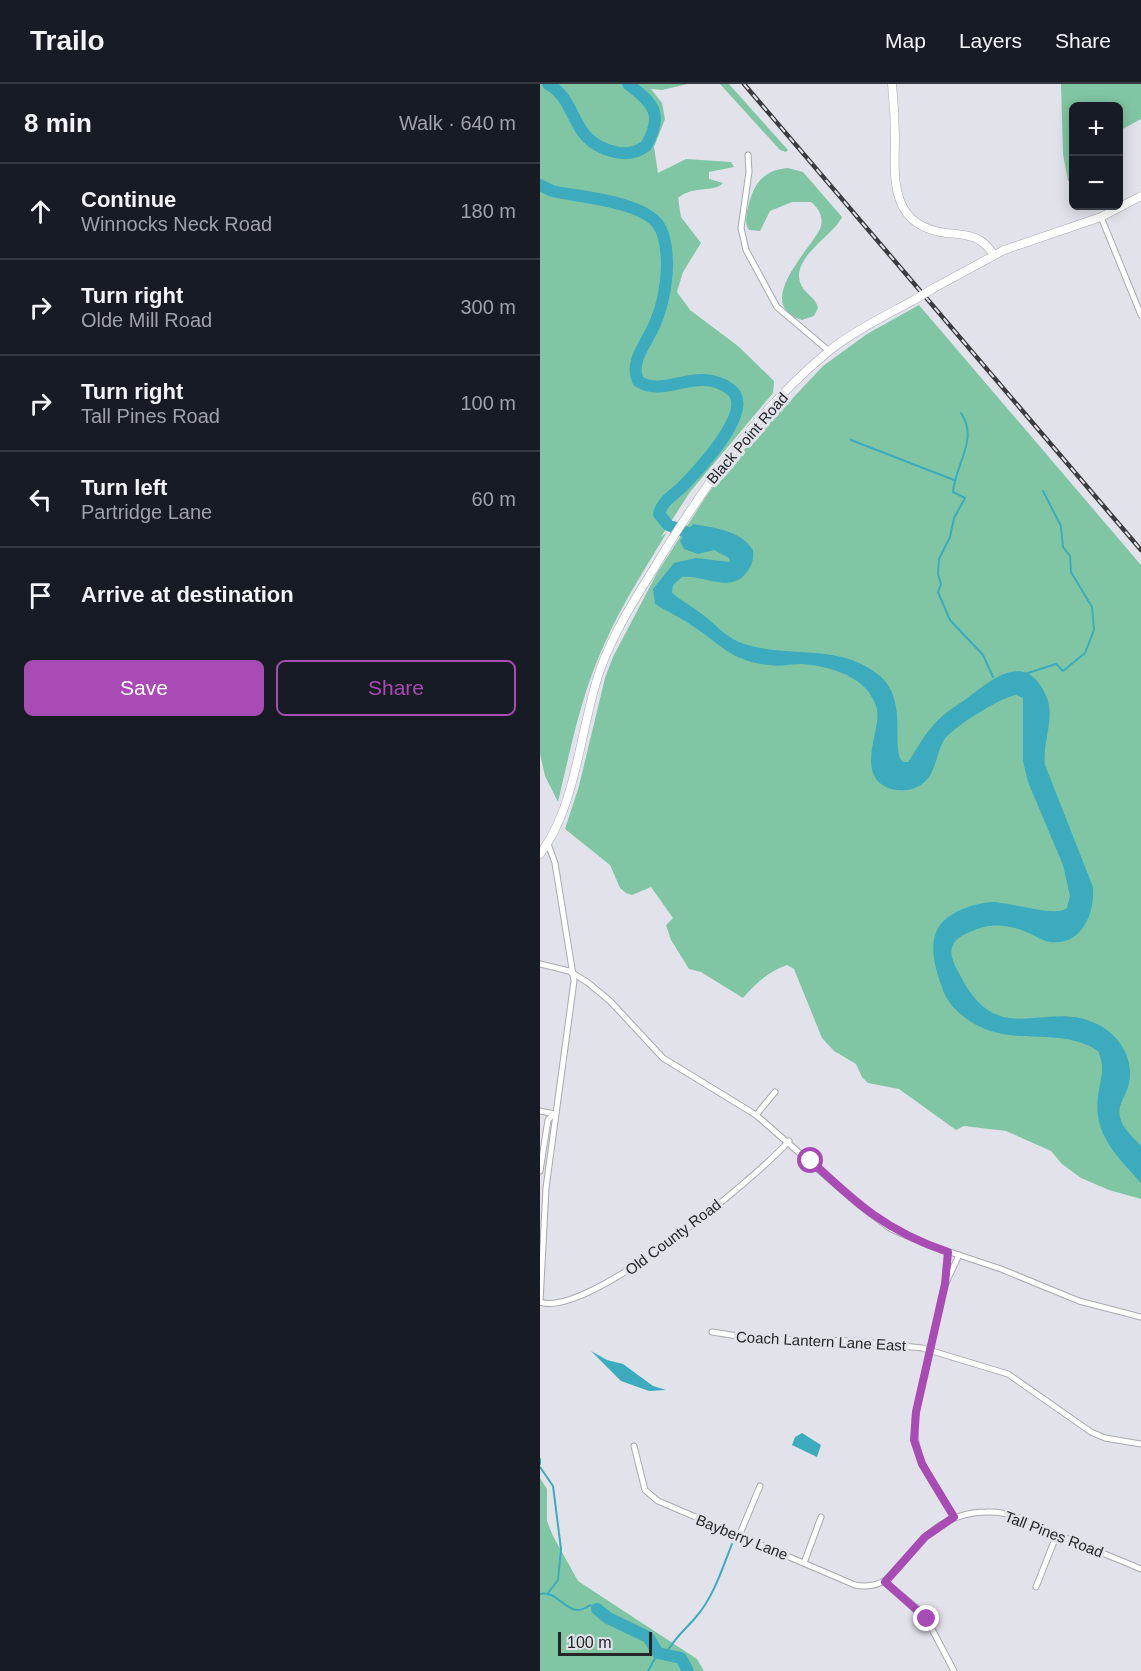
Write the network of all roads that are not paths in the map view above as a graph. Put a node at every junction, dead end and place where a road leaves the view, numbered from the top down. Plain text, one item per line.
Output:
1 (892, 84) edge
2 (748, 155) dead end
3 (1141, 196) edge
4 (1101, 217) junction
5 (994, 255) junction
6 (1141, 315) edge
7 (829, 351) junction
8 (548, 844) junction
9 (540, 854) edge
10 (540, 964) edge
11 (574, 973) junction
12 (775, 1092) dead end
13 (540, 1111) edge
14 (554, 1114) junction
15 (756, 1115) junction
16 (789, 1141) junction
17 (540, 1171) edge
18 (948, 1252) junction
19 (959, 1255) junction
20 (945, 1284) junction
21 (540, 1302) edge
22 (1141, 1317) edge
23 (712, 1332) dead end
24 (930, 1350) junction
25 (1141, 1444) edge
26 (634, 1446) dead end
27 (760, 1486) dead end
28 (821, 1517) dead end
29 (954, 1517) junction
30 (1057, 1534) junction
31 (739, 1536) junction
32 (804, 1563) junction
33 (1141, 1569) edge
34 (885, 1582) junction
35 (1036, 1587) dead end
36 (954, 1671) edge

1 - 5 main road
2 - 7 street
3 - 4 main road, Black Point Road
4 - 5 main road, Black Point Road
4 - 6 street
5 - 7 main road, Black Point Road, bridge
7 - 8 main road, Black Point Road
8 - 9 main road, Black Point Road
8 - 11 street, Old County Road
10 - 11 street
11 - 14 street, Old County Road
11 - 15 street
12 - 15 street
13 - 14 street
14 - 17 street, Old County Road
14 - 21 street, Old County Road
15 - 16 street
16 - 18 street
16 - 21 street, Old County Road
18 - 19 street
18 - 20 street
19 - 20 street
19 - 22 street
20 - 24 street
23 - 24 street, Coach Lantern Lane East
24 - 25 street, Coach Lantern Lane East
24 - 29 street
26 - 31 street, Bayberry Lane
27 - 31 street
28 - 32 street
29 - 30 street, Tall Pines Road
29 - 34 street, Tall Pines Road
30 - 33 street, Tall Pines Road
30 - 35 street
31 - 32 street, Bayberry Lane
32 - 34 street, Bayberry Lane
34 - 36 street

